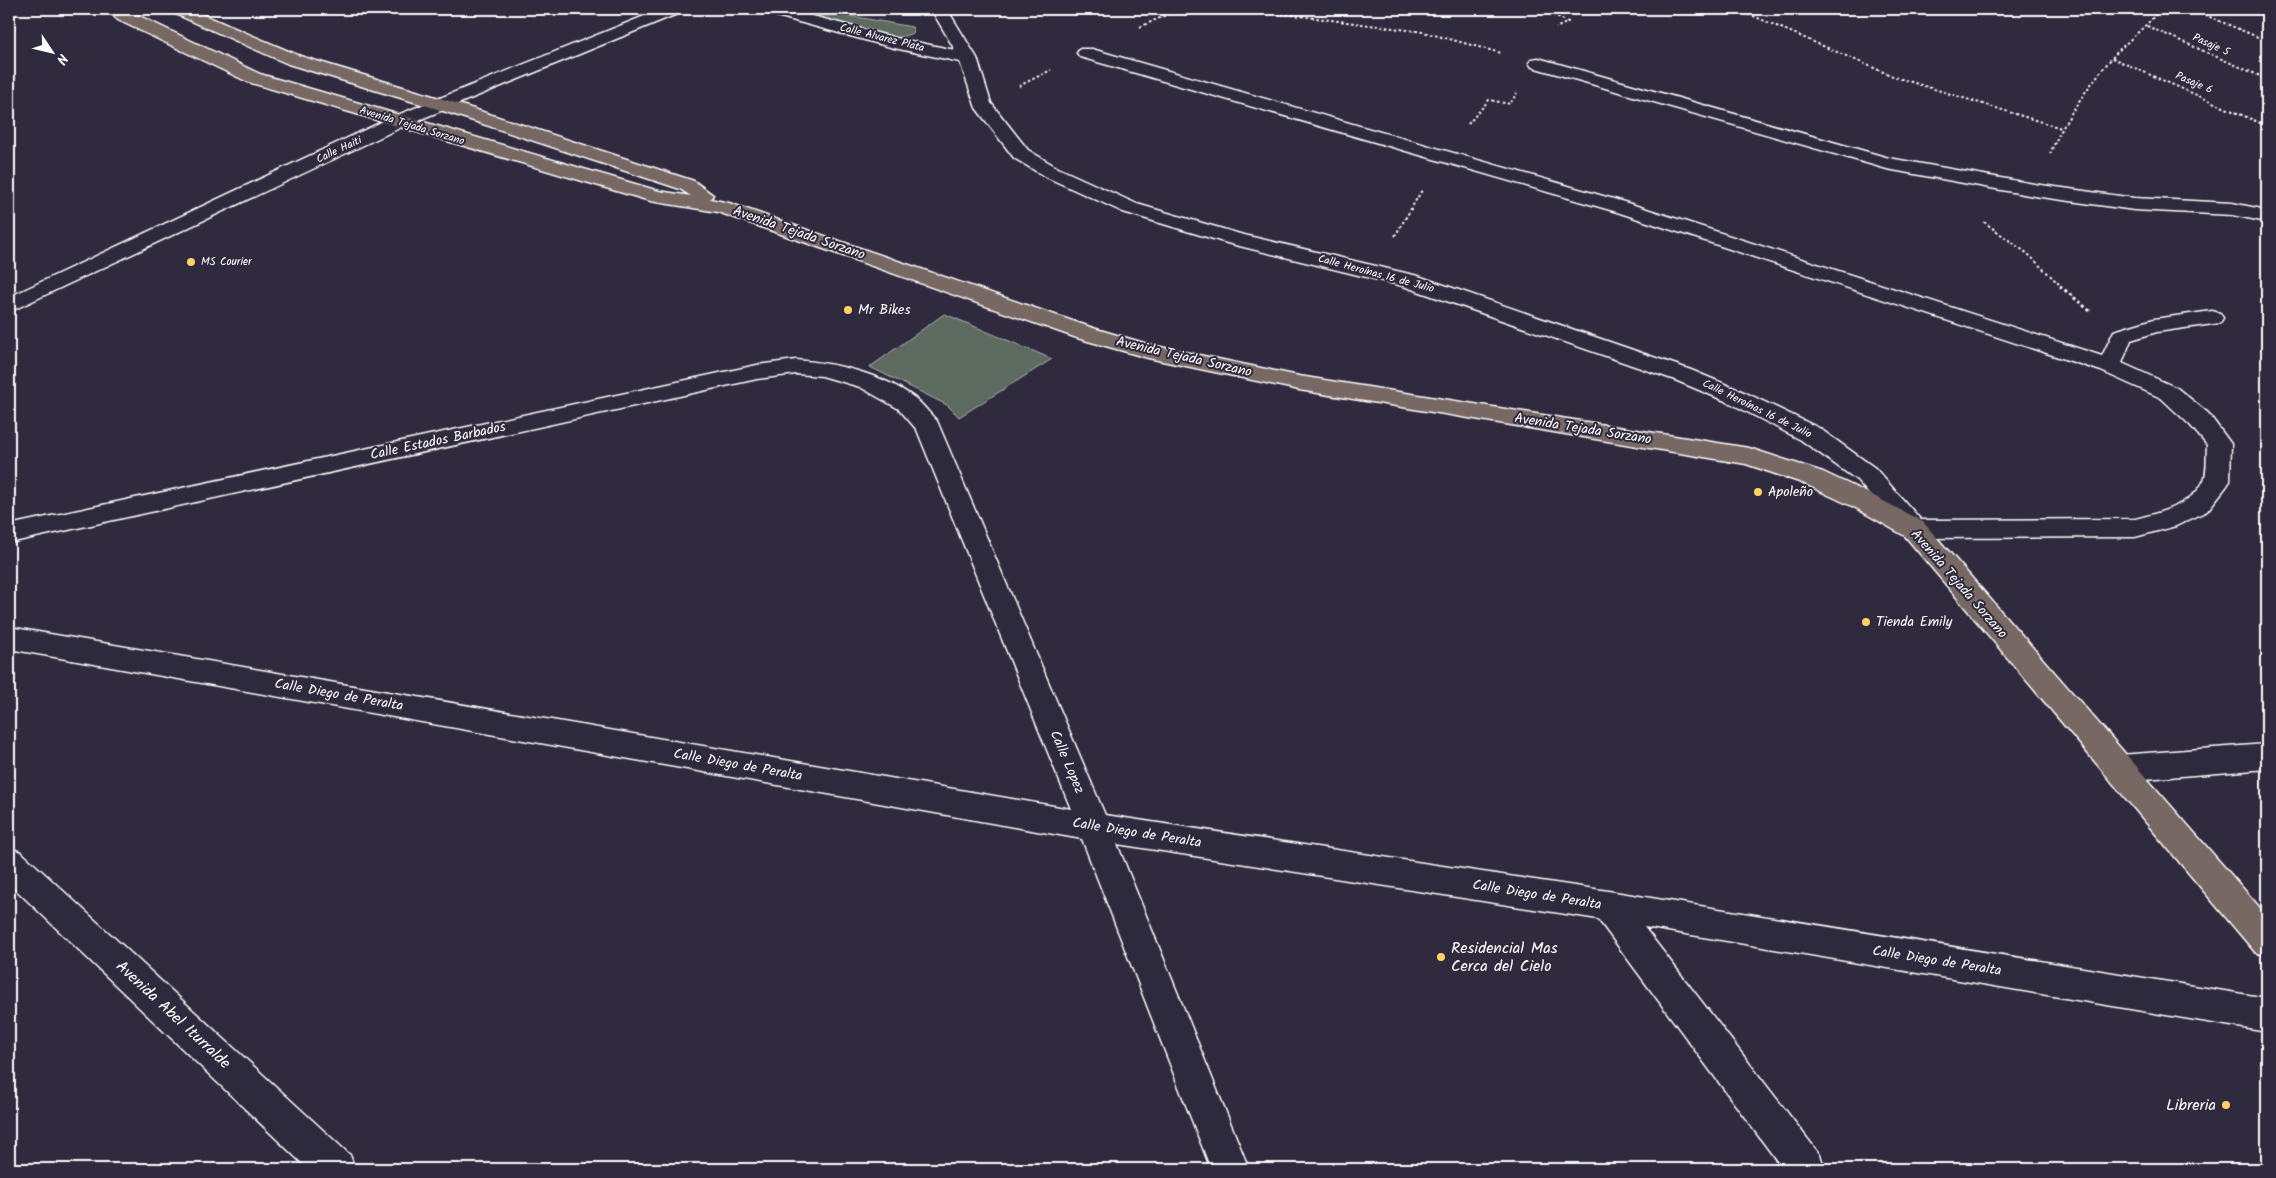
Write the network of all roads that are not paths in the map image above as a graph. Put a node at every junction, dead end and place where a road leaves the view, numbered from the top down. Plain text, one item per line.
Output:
1 (114, 9) edge
2 (177, 9) edge
3 (676, 9) edge
4 (768, 9) edge
5 (939, 9) edge
6 (1086, 53) dead end
7 (968, 58) junction
8 (1538, 63) road end
9 (440, 104) junction
10 (397, 122) junction
11 (722, 206) junction
12 (2267, 216) edge
13 (9, 305) edge
14 (2212, 318) dead end
15 (2109, 366) junction
16 (868, 382) joint
17 (1914, 529) junction
18 (9, 534) edge
19 (9, 638) edge
20 (2267, 756) edge
21 (2120, 768) junction
22 (1094, 827) junction
23 (9, 862) edge
24 (1608, 906) junction
25 (2267, 941) edge
26 (2267, 1015) edge
27 (336, 1169) edge
28 (1230, 1169) edge
29 (1806, 1169) edge

1 - 10 main road, Avenida Tejada Sorzano
2 - 9 main road, Avenida Tejada Sorzano
3 - 9 street, Calle Haiti
4 - 7 street, Calle Alvarez Plata
5 - 7 street, Calle Heroínas 16 de Julio
6 - 15 street
7 - 17 street, Calle Heroínas 16 de Julio
8 - 12 street
9 - 10 street, Calle Haiti
9 - 11 main road, Avenida Tejada Sorzano
10 - 11 main road, Avenida Tejada Sorzano
10 - 13 street, Calle Haiti
11 - 17 main road, Avenida Tejada Sorzano
14 - 15 street
15 - 17 street
16 - 18 street, Calle Estados Barbados
16 - 22 street, Calle Lopez
17 - 21 main road, Avenida Tejada Sorzano
19 - 22 street, Calle Diego de Peralta
20 - 21 street
21 - 25 main road, Avenida Tejada Sorzano
22 - 24 street, Calle Diego de Peralta
22 - 28 street, Calle Lopez
23 - 27 street, Avenida Abel Iturralde
24 - 26 street, Calle Diego de Peralta
24 - 29 street

